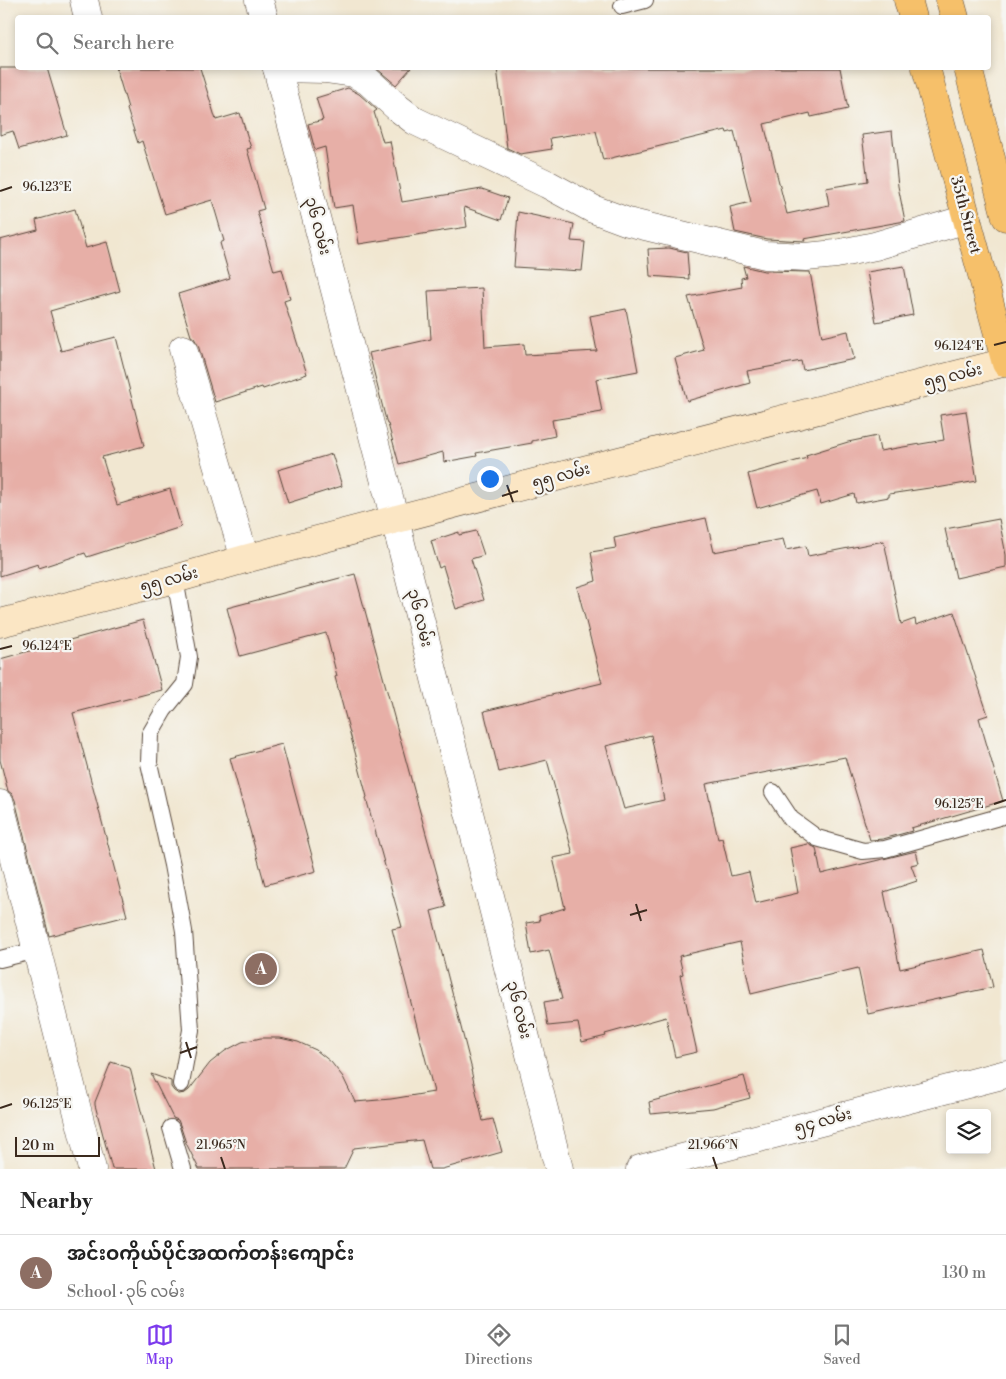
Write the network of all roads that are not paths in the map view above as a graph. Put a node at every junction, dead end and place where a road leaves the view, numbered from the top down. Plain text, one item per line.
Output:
1 (84, 0) edge
2 (259, 0) edge
3 (645, 0) edge
4 (908, 0) edge
5 (950, 0) edge
6 (622, 6) dead end
7 (87, 15) edge
8 (263, 15) edge
9 (912, 15) edge
10 (954, 15) edge
11 (278, 70) edge
12 (332, 70) edge
13 (927, 70) edge
14 (969, 70) edge
15 (1002, 184) edge
16 (1006, 217) edge
17 (967, 219) junction
18 (183, 349) dead end
19 (1006, 363) edge
20 (395, 520) junction
21 (245, 559) junction
22 (174, 579) junction
23 (0, 623) edge
24 (773, 792) dead end
25 (0, 804) edge
26 (1006, 815) edge
27 (37, 950) junction
28 (0, 959) edge
29 (1006, 1074) edge
30 (181, 1084) dead end
31 (171, 1128) dead end
32 (92, 1169) edge
33 (183, 1169) edge
34 (559, 1169) edge
35 (640, 1169) edge

1 - 7 street
2 - 8 street
3 - 6 lane
4 - 9 main road
5 - 10 main road
11 - 20 street, ၃၆ လမ်း
12 - 17 street
13 - 17 main road, 35th Street
14 - 15 main road
15 - 16 main road
17 - 19 main road, 35th Street
18 - 21 street
19 - 20 main road, ၅၅ လမ်း
20 - 21 main road, ၅၅ လမ်း
20 - 34 street, ၃၆ လမ်း
21 - 22 main road, ၅၅ လမ်း
22 - 23 main road, ၅၅ လမ်း
22 - 30 lane
24 - 26 lane
25 - 27 street
27 - 28 lane
27 - 32 street
29 - 35 street, ၅၄ လမ်း
31 - 33 lane

